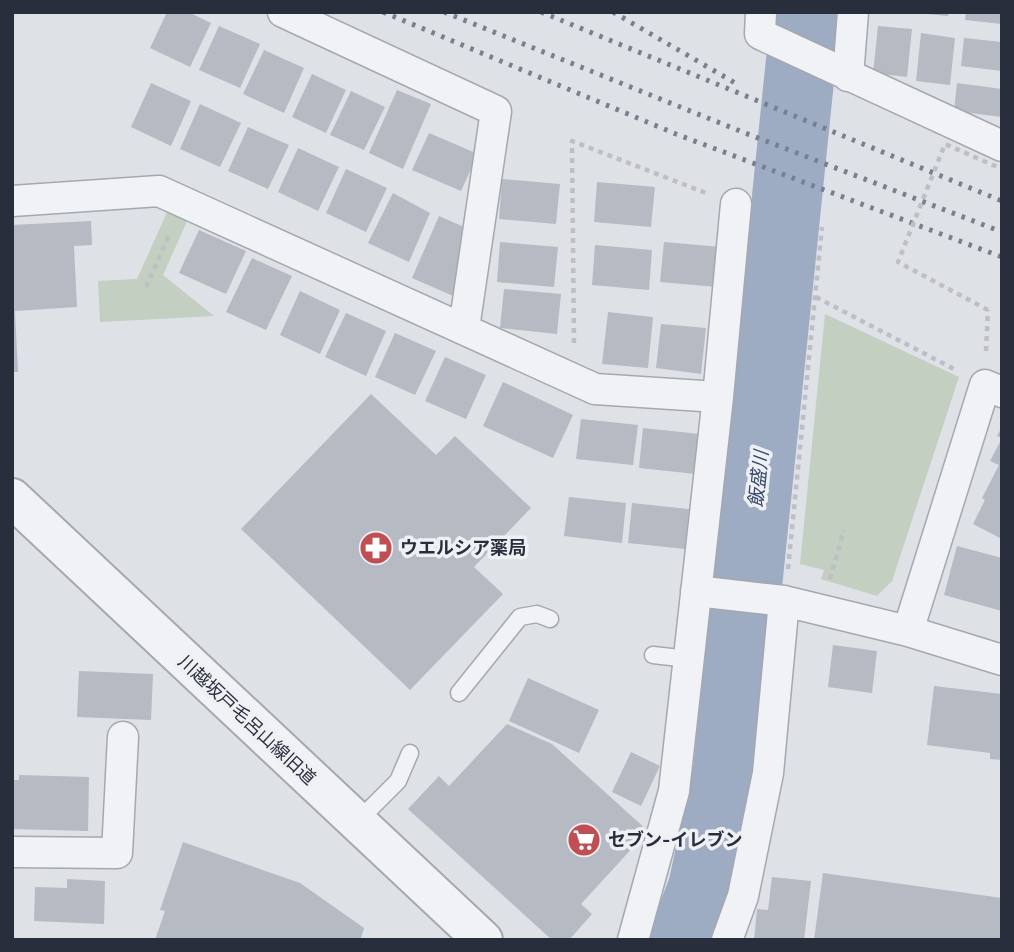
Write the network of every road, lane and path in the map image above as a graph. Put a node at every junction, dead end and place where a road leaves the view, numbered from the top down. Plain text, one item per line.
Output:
1 (283, 12) edge
2 (853, 12) edge
3 (765, 26) edge
4 (839, 71) junction
5 (1002, 146) edge
6 (1002, 169) edge
7 (12, 201) edge
8 (183, 202) junction
9 (736, 204) joint
10 (822, 227) dead end
11 (146, 287) dead end
12 (815, 297) junction
13 (988, 310) dead end
14 (464, 328) junction
15 (574, 379) junction
16 (993, 388) edge
17 (718, 397) junction
18 (12, 498) edge
19 (844, 530) dead end
20 (698, 591) junction
21 (783, 601) junction
22 (821, 610) junction
23 (550, 619) dead end
24 (908, 631) junction
25 (653, 655) dead end
26 (689, 659) junction
27 (1002, 660) edge
28 (459, 693) dead end
29 (123, 737) dead end
30 (410, 753) dead end
31 (356, 823) junction
32 (12, 852) edge
33 (483, 940) edge
34 (633, 940) edge
35 (727, 940) edge

1 - 14 street
2 - 4 street
3 - 4 street
4 - 5 street
6 - 13 path, bridge
7 - 8 street
8 - 11 path
8 - 14 street
9 - 15 path
9 - 17 street
10 - 12 path
12 - 16 path
12 - 21 path
14 - 15 street
15 - 17 street
16 - 24 street
17 - 20 street
18 - 31 street, 川越坂戸毛呂山線旧道
19 - 22 path
20 - 21 street
20 - 26 street
21 - 22 street
21 - 35 street
22 - 24 street
23 - 28 lane
24 - 27 street
25 - 26 lane
26 - 34 street
29 - 32 street
30 - 31 lane
31 - 33 street, 川越坂戸毛呂山線旧道

